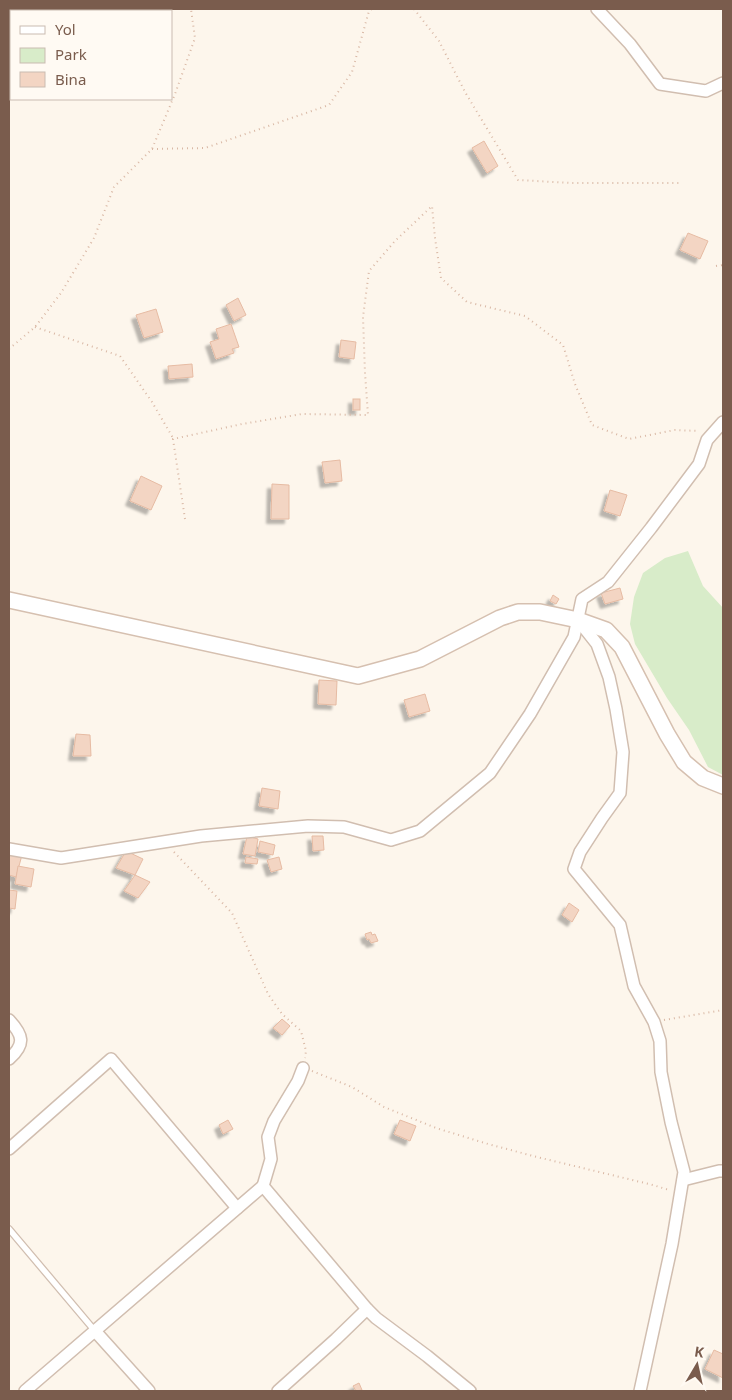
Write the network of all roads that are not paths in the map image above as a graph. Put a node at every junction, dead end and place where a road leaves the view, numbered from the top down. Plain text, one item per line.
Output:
1 (597, 9) edge
2 (723, 83) edge
3 (719, 427) edge
4 (9, 600) edge
5 (578, 620) junction
6 (723, 786) edge
7 (9, 849) edge
8 (9, 1020) edge
9 (9, 1059) edge
10 (303, 1068) road end
11 (9, 1149) edge
12 (723, 1172) edge
13 (683, 1180) junction
14 (263, 1186) junction
15 (237, 1208) junction
16 (9, 1230) edge
17 (367, 1310) junction
18 (95, 1331) junction
19 (25, 1391) edge
20 (149, 1391) edge
21 (278, 1391) edge
22 (470, 1391) edge
23 (640, 1391) edge

1 - 2 street
3 - 5 street
4 - 5 street
5 - 6 street
5 - 7 street
5 - 13 street
8 - 9 street
10 - 14 street
11 - 15 street
12 - 13 street
13 - 23 street
14 - 15 street
14 - 17 street
15 - 18 street
16 - 18 lane
17 - 21 street
17 - 22 street
18 - 19 street
18 - 20 street

